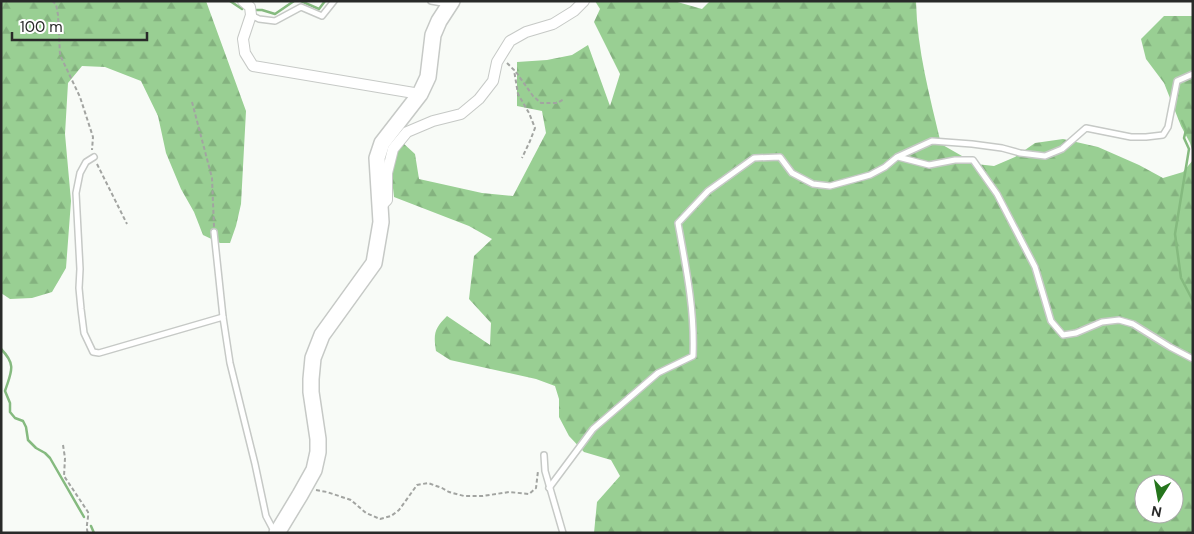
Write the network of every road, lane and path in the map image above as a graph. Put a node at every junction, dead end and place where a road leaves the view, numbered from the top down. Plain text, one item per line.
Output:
1 (52, 1) edge
2 (243, 1) edge
3 (334, 1) edge
4 (431, 1) edge
5 (584, 1) edge
6 (451, 3) edge
7 (251, 15) junction
8 (506, 63) dead end
9 (514, 70) junction
10 (1193, 74) edge
11 (420, 94) junction
12 (564, 99) dead end
13 (192, 102) dead end
14 (94, 156) junction
15 (897, 157) junction
16 (522, 158) dead end
17 (380, 208) junction
18 (127, 224) dead end
19 (214, 232) joint
20 (223, 317) junction
21 (1193, 359) edge
22 (63, 445) dead end
23 (544, 455) joint
24 (304, 488) junction
25 (550, 488) junction
26 (88, 533) edge
27 (276, 533) edge
28 (563, 533) edge

1 - 14 path
2 - 7 street
3 - 7 lane
4 - 6 lane
5 - 17 street
6 - 11 street
7 - 11 street
8 - 9 path
9 - 12 path
9 - 16 path
10 - 15 lane
11 - 17 street
13 - 19 path
14 - 18 path
14 - 20 lane
15 - 21 lane
15 - 25 lane
17 - 24 street
19 - 20 lane
20 - 27 lane
22 - 26 path
23 - 24 path
23 - 25 lane
24 - 27 street
25 - 28 lane

